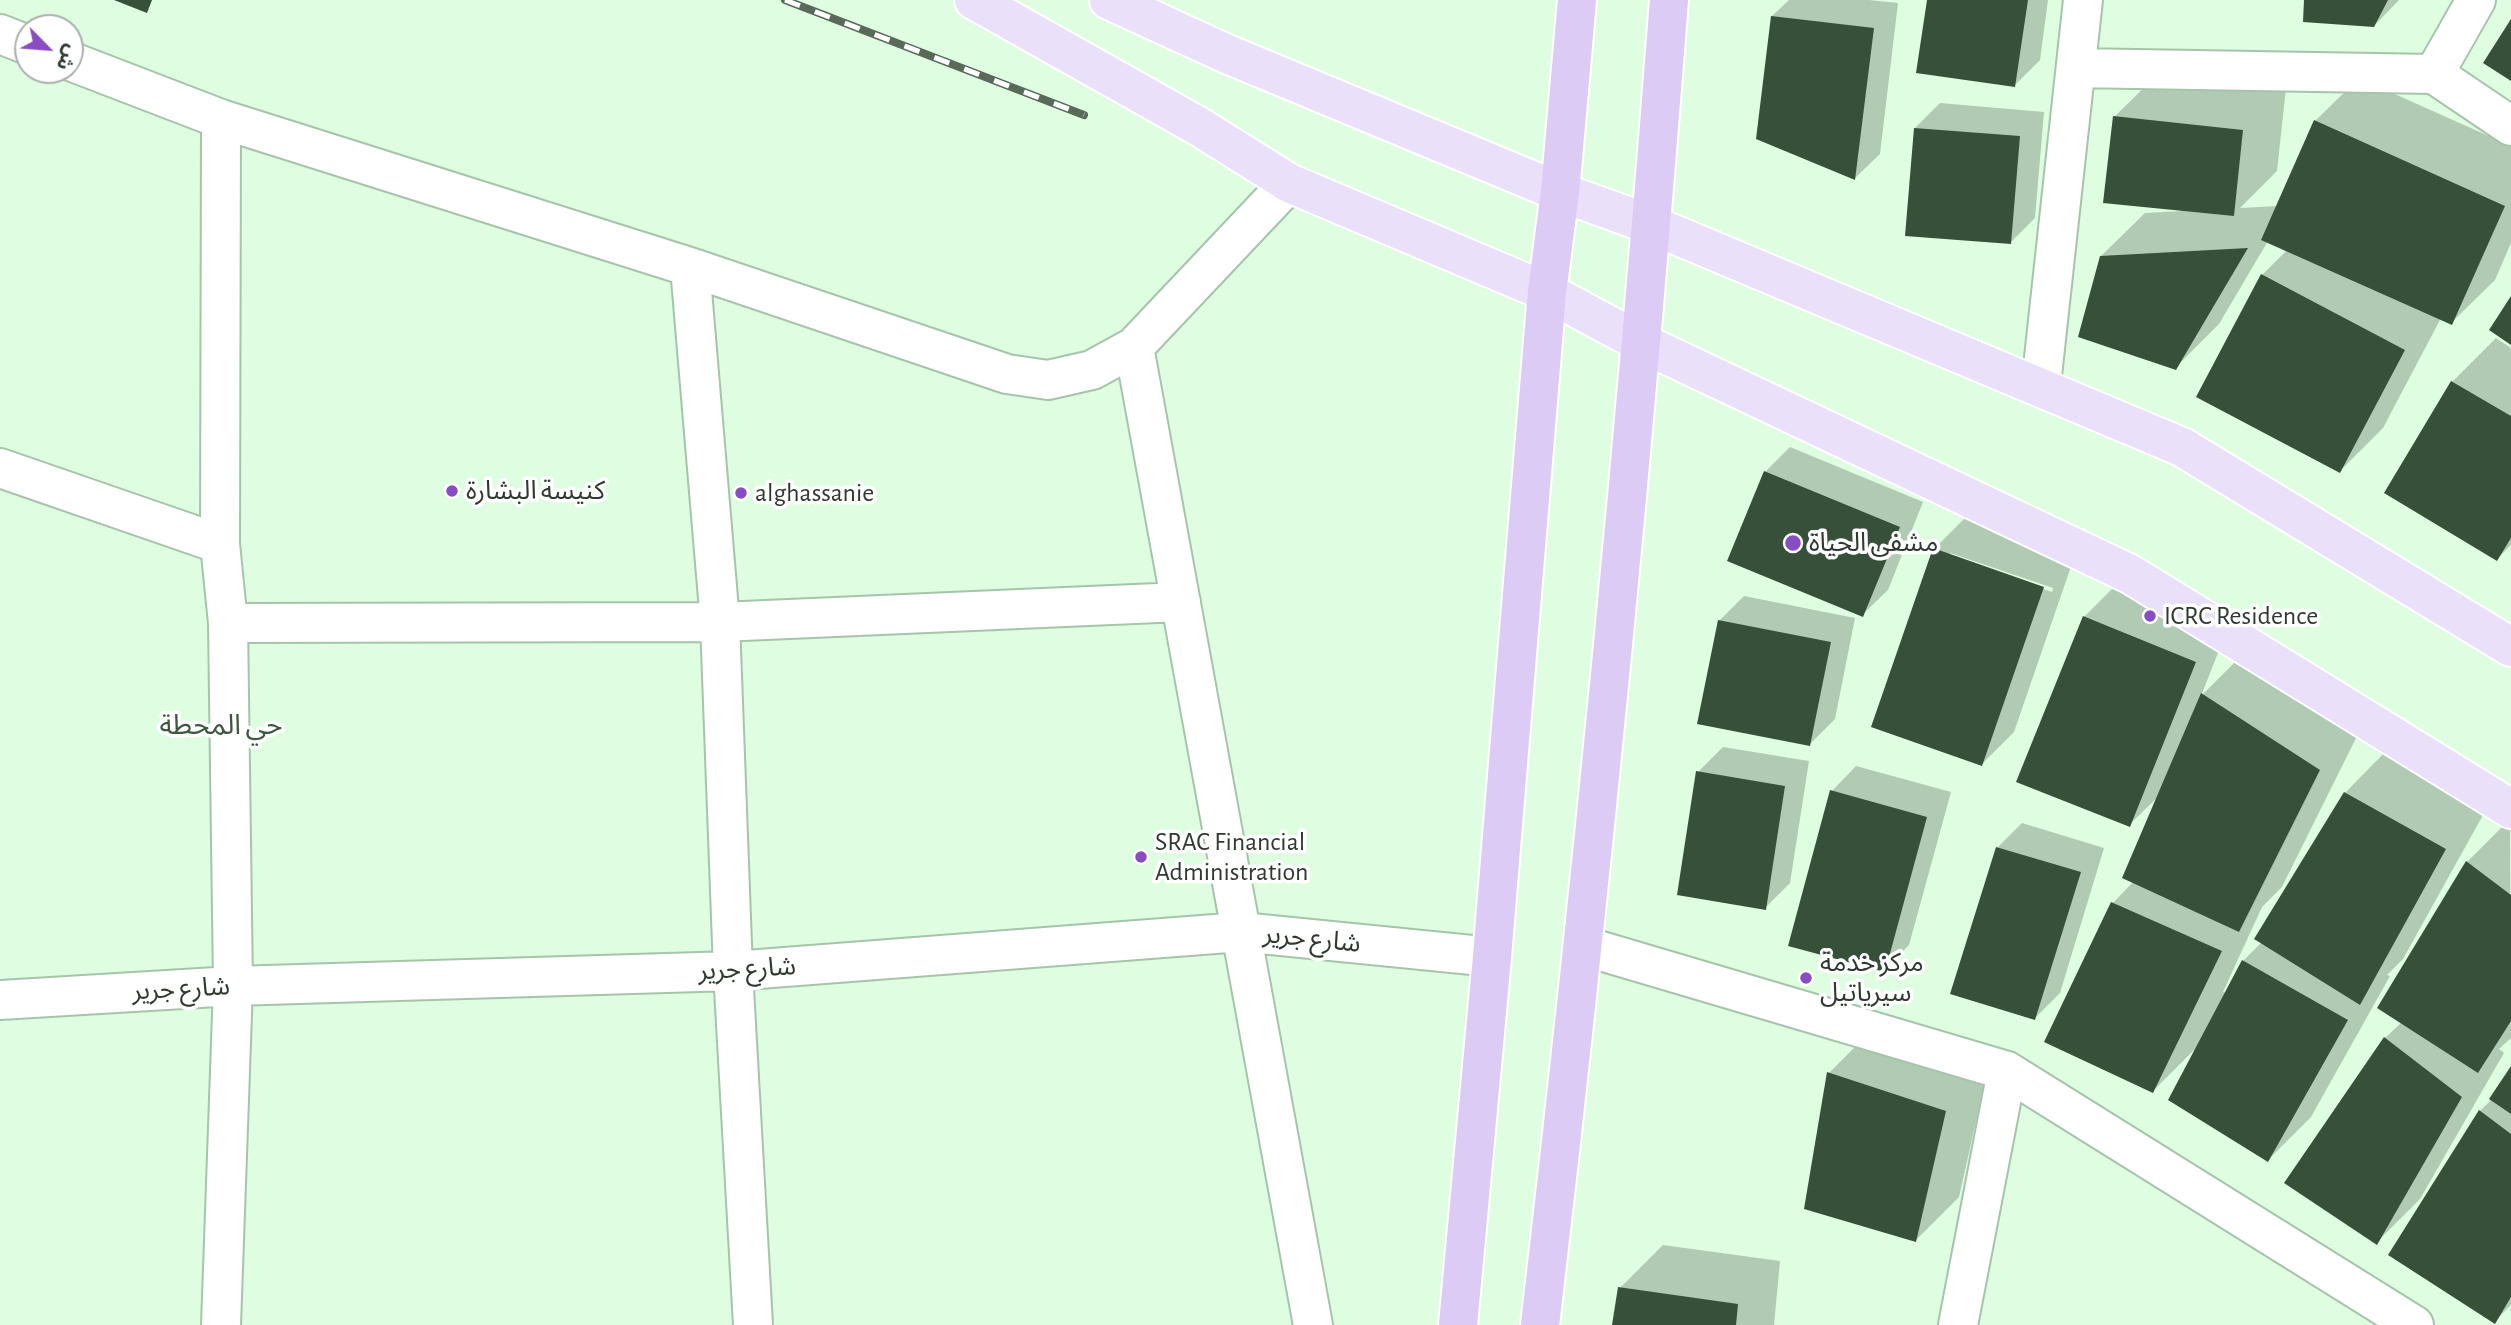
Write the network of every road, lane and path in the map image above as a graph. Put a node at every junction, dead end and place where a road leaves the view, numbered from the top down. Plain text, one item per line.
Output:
1 (974, 0) edge
2 (1109, 0) edge
3 (1577, 0) edge
4 (1669, 0) edge
5 (2083, 0) edge
6 (2476, 0) edge
7 (84, 66) edge
8 (2076, 68) junction
9 (2434, 74) junction
10 (221, 119) junction
11 (2511, 126) edge
12 (1289, 183) junction
13 (1560, 192) junction
14 (1652, 225) junction
15 (690, 267) junction
16 (1547, 292) junction
17 (1640, 342) junction
18 (1134, 346) junction
19 (2041, 386) junction
20 (0, 468) edge
21 (220, 544) junction
22 (1181, 602) junction
23 (720, 622) junction
24 (228, 623) junction
25 (2511, 647) edge
26 (2511, 809) edge
27 (1241, 932) junction
28 (1584, 946) junction
29 (1492, 957) junction
30 (733, 971) junction
31 (233, 986) junction
32 (0, 1000) edge
33 (2007, 1070) junction
34 (221, 1325) edge
35 (753, 1325) edge
36 (1313, 1325) edge
37 (1458, 1325) edge
38 (1539, 1325) edge
39 (1958, 1325) edge
40 (2414, 1325) edge

1 - 12 main road
2 - 13 main road
3 - 13 highway
4 - 14 highway
5 - 8 street
6 - 9 street
7 - 10 street
8 - 9 street
8 - 19 street
9 - 11 street
10 - 15 street
10 - 21 street
12 - 16 main road
12 - 18 street
13 - 14 main road
13 - 16 highway
14 - 17 highway
14 - 19 main road
15 - 18 street
15 - 23 street
16 - 17 main road
16 - 29 highway
17 - 26 main road
17 - 28 highway
18 - 22 street
19 - 25 main road
20 - 21 street
21 - 24 street
22 - 23 street
22 - 27 street
23 - 24 street
23 - 30 street
24 - 31 street
27 - 29 street, شارع جرير
27 - 30 street, شارع جرير
27 - 36 street
28 - 33 street
28 - 38 highway
29 - 37 highway
30 - 31 street, شارع جرير
30 - 35 street
31 - 32 street, شارع جرير
31 - 34 street
33 - 39 street
33 - 40 street

